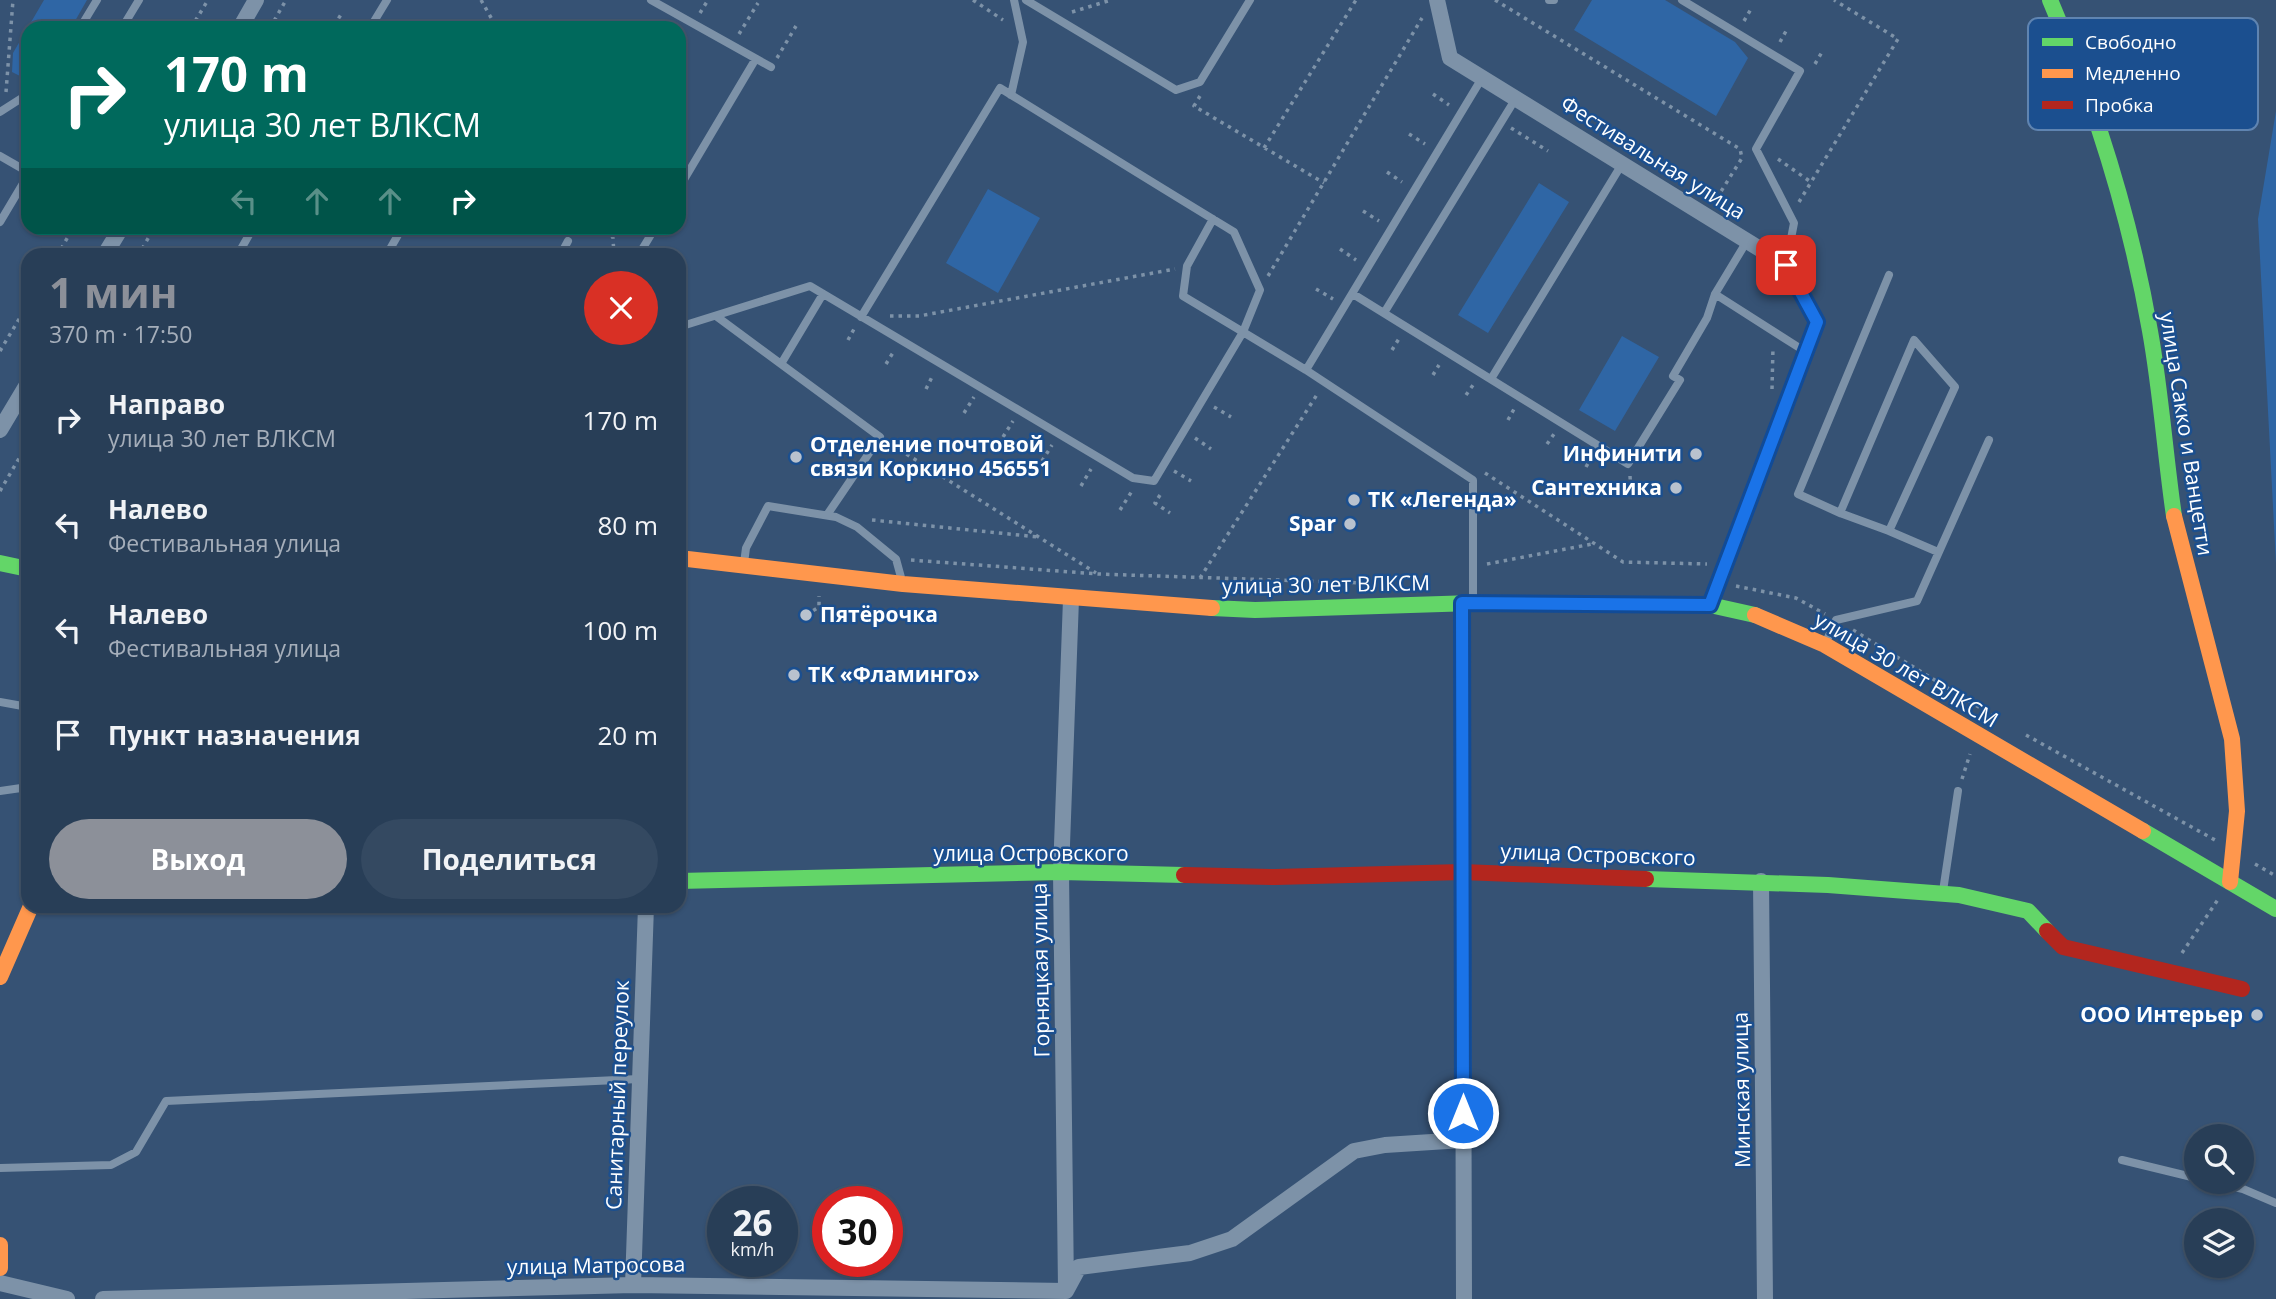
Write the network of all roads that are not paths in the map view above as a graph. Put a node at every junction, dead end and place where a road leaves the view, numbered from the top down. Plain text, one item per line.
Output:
1 (97, 0) edge
2 (139, 0) edge
3 (256, 0) edge
4 (387, 0) edge
5 (651, 0) edge
6 (1014, 0) edge
7 (1026, 0) edge
8 (1251, 0) edge
9 (1682, 0) edge
10 (2050, 0) edge
11 (1432, 6) edge
12 (2057, 18) edge
13 (84, 21) edge
14 (126, 21) edge
15 (244, 21) edge
16 (374, 21) edge
17 (755, 60) junction
18 (771, 67) road end
19 (1482, 78) junction
20 (1011, 95) junction
21 (21, 98) edge
22 (1516, 98) junction
23 (3, 110) edge
24 (2100, 130) edge
25 (0, 156) edge
26 (1622, 164) junction
27 (21, 170) edge
28 (686, 176) edge
29 (21, 186) edge
30 (1213, 219) junction
31 (0, 222) edge
32 (568, 241) dead end
33 (1747, 241) junction
34 (564, 248) edge
35 (1786, 265) junction
36 (1889, 275) dead end
37 (823, 294) junction
38 (1353, 294) junction
39 (1715, 294) junction
40 (1384, 313) junction
41 (716, 316) junction
42 (861, 317) junction
43 (686, 325) edge
44 (1243, 332) junction
45 (1806, 352) junction
46 (781, 365) junction
47 (1307, 370) junction
48 (1491, 379) junction
49 (21, 395) edge
50 (0, 430) edge
51 (1989, 440) dead end
52 (1840, 513) junction
53 (832, 516) junction
54 (1889, 531) junction
55 (1938, 552) junction
56 (686, 559) edge
57 (0, 563) edge
58 (744, 565) junction
59 (21, 568) edge
60 (903, 584) junction
61 (1071, 599) junction
62 (1467, 603) junction
63 (1710, 605) junction
64 (1825, 645) junction
65 (0, 702) edge
66 (21, 706) edge
67 (21, 788) edge
68 (0, 791) edge
69 (1958, 791) road end
70 (1061, 872) junction
71 (1462, 872) junction
72 (686, 881) edge
73 (1761, 881) junction
74 (2230, 882) junction
75 (1943, 894) junction
76 (2276, 909) edge
77 (28, 913) edge
78 (646, 913) edge
79 (0, 976) edge
80 (2242, 989) dead end
81 (639, 1079) junction
82 (1463, 1140) junction
83 (2122, 1160) dead end
84 (0, 1168) edge
85 (2184, 1175) edge
86 (2254, 1194) edge
87 (2276, 1203) edge
88 (0, 1245) edge
89 (0, 1268) edge
90 (0, 1283) edge
91 (633, 1285) junction
92 (1066, 1295) edge
93 (57, 1298) edge
94 (103, 1299) edge
95 (1464, 1299) edge
96 (1765, 1299) edge

1 - 13 lane
2 - 14 lane
3 - 15 street
4 - 16 lane
5 - 17 lane
6 - 20 lane
7 - 8 lane
9 - 35 lane
10 - 12 street, улица Сакко и Ванцетти
11 - 19 street, Фестивальная улица
17 - 18 lane
17 - 28 lane
19 - 22 street, Фестивальная улица
19 - 38 lane
20 - 30 lane
20 - 42 lane
21 - 23 lane
22 - 26 street, Фестивальная улица
22 - 40 lane
24 - 74 street, улица Сакко и Ванцетти
25 - 27 lane
26 - 33 street, Фестивальная улица
26 - 48 lane
29 - 31 lane
30 - 44 lane
30 - 44 lane
32 - 34 lane
33 - 35 street, Фестивальная улица
33 - 39 lane
35 - 45 street, Фестивальная улица
36 - 52 lane
37 - 41 lane
37 - 42 lane
37 - 46 lane
38 - 40 lane
38 - 47 lane
39 - 45 lane
39 - 48 lane
40 - 48 lane
41 - 43 lane
41 - 46 lane
42 - 44 lane
44 - 47 lane
45 - 63 street, Фестивальная улица
46 - 53 lane
47 - 62 lane
49 - 50 street
51 - 55 lane
52 - 54 lane
52 - 54 lane
53 - 58 lane
53 - 60 lane
54 - 55 lane
55 - 64 lane
56 - 58 street, улица 30 лет ВЛКСМ
57 - 59 street
58 - 60 street, улица 30 лет ВЛКСМ
60 - 61 street, улица 30 лет ВЛКСМ
61 - 62 street, улица 30 лет ВЛКСМ
61 - 70 street, Горняцкая улица
62 - 63 street, улица 30 лет ВЛКСМ
62 - 71 street
63 - 64 street, улица 30 лет ВЛКСМ
64 - 74 street, улица 30 лет ВЛКСМ
65 - 66 lane
67 - 68 lane
69 - 75 lane
70 - 71 street, улица Островского
70 - 72 street, улица Островского
70 - 92 street, Горняцкая улица
71 - 73 street, улица Островского
71 - 82 street
73 - 75 street, улица Островского
73 - 96 street, Минская улица
74 - 76 street, улица 30 лет ВЛКСМ
75 - 80 street, улица Островского
77 - 79 street
78 - 81 street, Санитарный переулок
81 - 84 lane
81 - 91 street, Санитарный переулок
82 - 92 street
82 - 95 street
83 - 85 lane
86 - 87 lane
88 - 89 street
90 - 93 street
91 - 92 street, улица Матросова
91 - 94 street, улица Матросова

